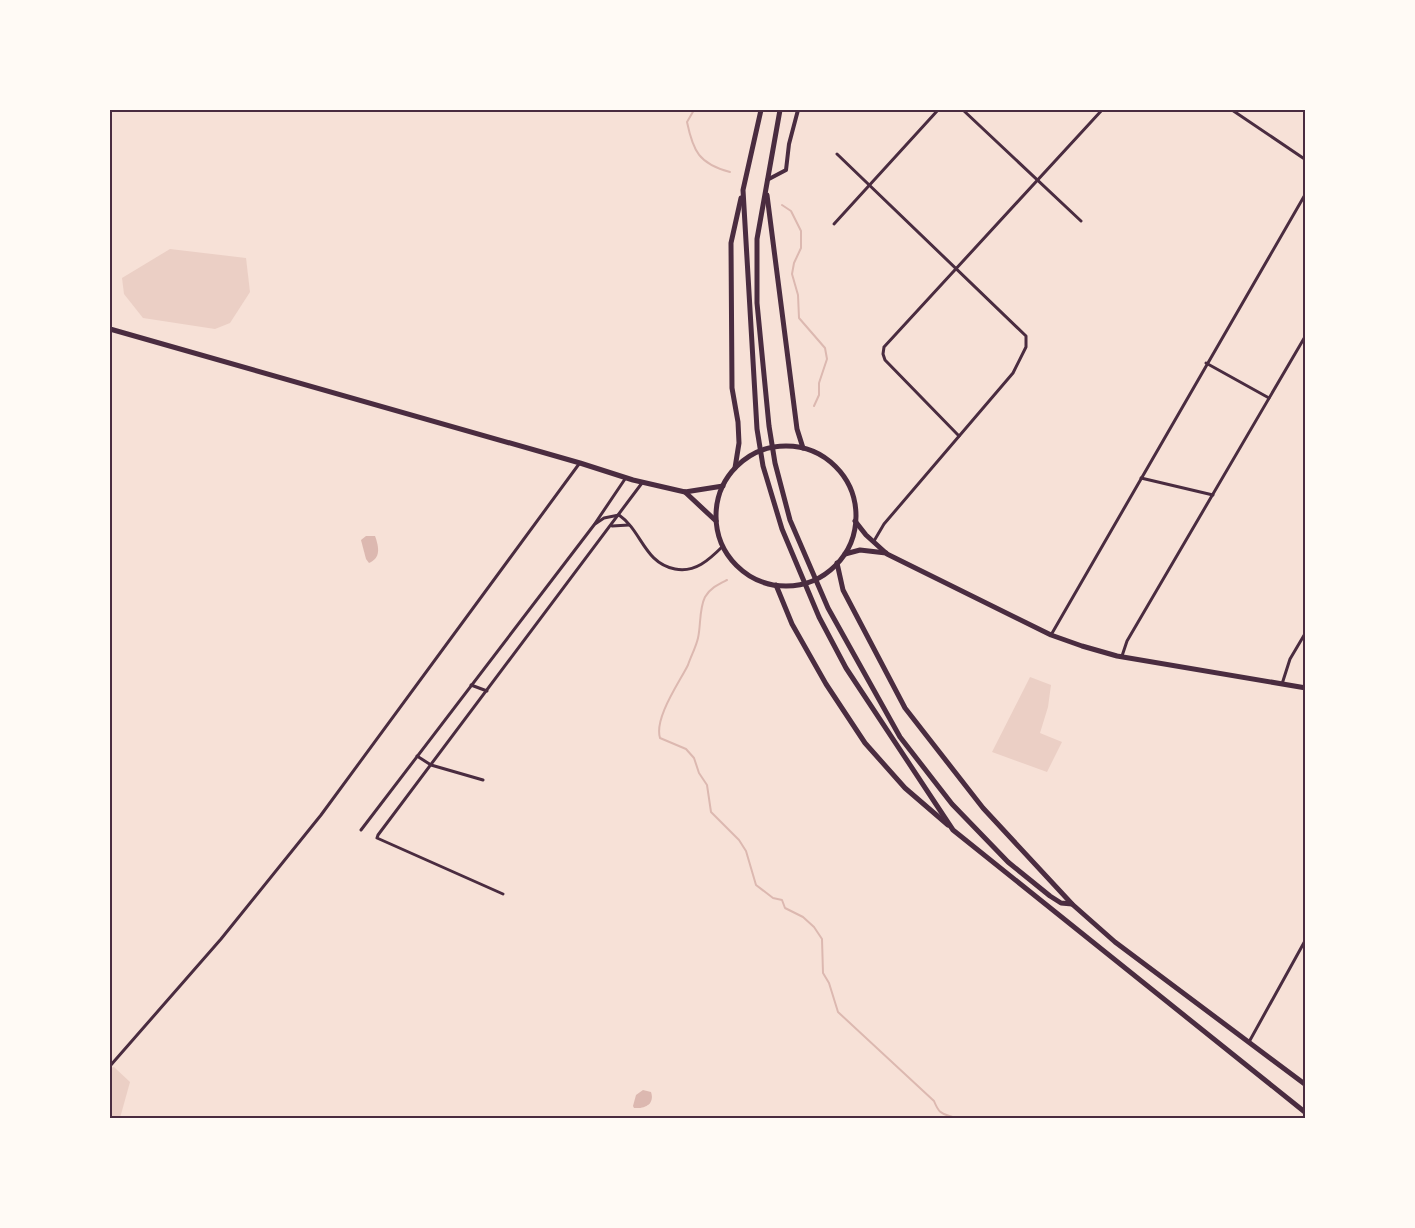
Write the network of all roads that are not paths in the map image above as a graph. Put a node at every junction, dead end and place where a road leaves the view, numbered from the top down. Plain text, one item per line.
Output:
1 (761, 110) edge
2 (780, 110) edge
3 (798, 110) edge
4 (938, 110) edge
5 (963, 110) edge
6 (1102, 110) edge
7 (1232, 110) edge
8 (837, 154) dead end
9 (1305, 160) edge
10 (766, 180) junction
11 (1037, 180) junction
12 (870, 185) junction
13 (766, 187) junction
14 (743, 190) junction
15 (1305, 193) edge
16 (1082, 221) dead end
17 (834, 224) dead end
18 (956, 268) junction
19 (110, 329) edge
20 (1305, 335) edge
21 (1206, 363) junction
22 (1269, 398) junction
23 (959, 436) junction
24 (803, 448) junction
25 (580, 463) junction
26 (735, 468) junction
27 (626, 477) junction
28 (1140, 478) junction
29 (643, 482) junction
30 (723, 486) junction
31 (685, 492) junction
32 (1212, 495) junction
33 (619, 515) junction
34 (716, 521) junction
35 (855, 521) junction
36 (594, 525) junction
37 (630, 525) junction
38 (610, 527) junction
39 (874, 541) junction
40 (723, 546) junction
41 (844, 554) junction
42 (887, 554) junction
43 (837, 563) junction
44 (776, 585) junction
45 (1305, 632) edge
46 (1051, 635) junction
47 (1122, 657) junction
48 (1282, 684) junction
49 (471, 685) junction
50 (1305, 688) edge
51 (487, 691) junction
52 (417, 756) junction
53 (431, 765) junction
54 (483, 780) dead end
55 (361, 830) dead end
56 (953, 830) junction
57 (503, 894) dead end
58 (1072, 904) junction
59 (1305, 939) edge
60 (1249, 1042) junction
61 (110, 1066) edge
62 (1305, 1085) edge
63 (1305, 1113) edge

1 - 14 highway
2 - 10 highway
3 - 10 street
4 - 12 street
5 - 11 street
6 - 11 street
7 - 9 street
8 - 12 street
10 - 13 highway
11 - 16 street
11 - 18 street
12 - 17 street
12 - 18 street
13 - 24 highway
13 - 58 highway
14 - 26 highway
14 - 56 highway
15 - 21 street
18 - 23 street
18 - 23 street
19 - 25 highway
20 - 22 street
21 - 22 street
21 - 28 street
22 - 32 street
23 - 39 street
24 - 26 highway
24 - 35 highway
25 - 27 highway
25 - 61 street
26 - 30 highway
27 - 29 highway
27 - 36 street
28 - 32 street
28 - 46 street
29 - 31 highway
29 - 33 street
30 - 31 highway
30 - 34 highway
31 - 34 highway
32 - 47 street
33 - 36 street
33 - 37 street
33 - 38 street
34 - 40 highway
35 - 39 highway
35 - 41 highway
36 - 49 street
37 - 38 street
37 - 40 street
38 - 51 street
39 - 42 highway
40 - 44 highway
41 - 42 highway
41 - 43 highway
42 - 46 highway
43 - 44 highway
43 - 58 highway
44 - 56 highway
45 - 48 street
46 - 47 highway
47 - 48 highway
48 - 50 highway
49 - 51 street
49 - 52 street
51 - 53 street
52 - 53 street
52 - 55 street
53 - 54 street
53 - 57 street
56 - 63 highway
58 - 60 highway
59 - 60 street
60 - 62 highway

